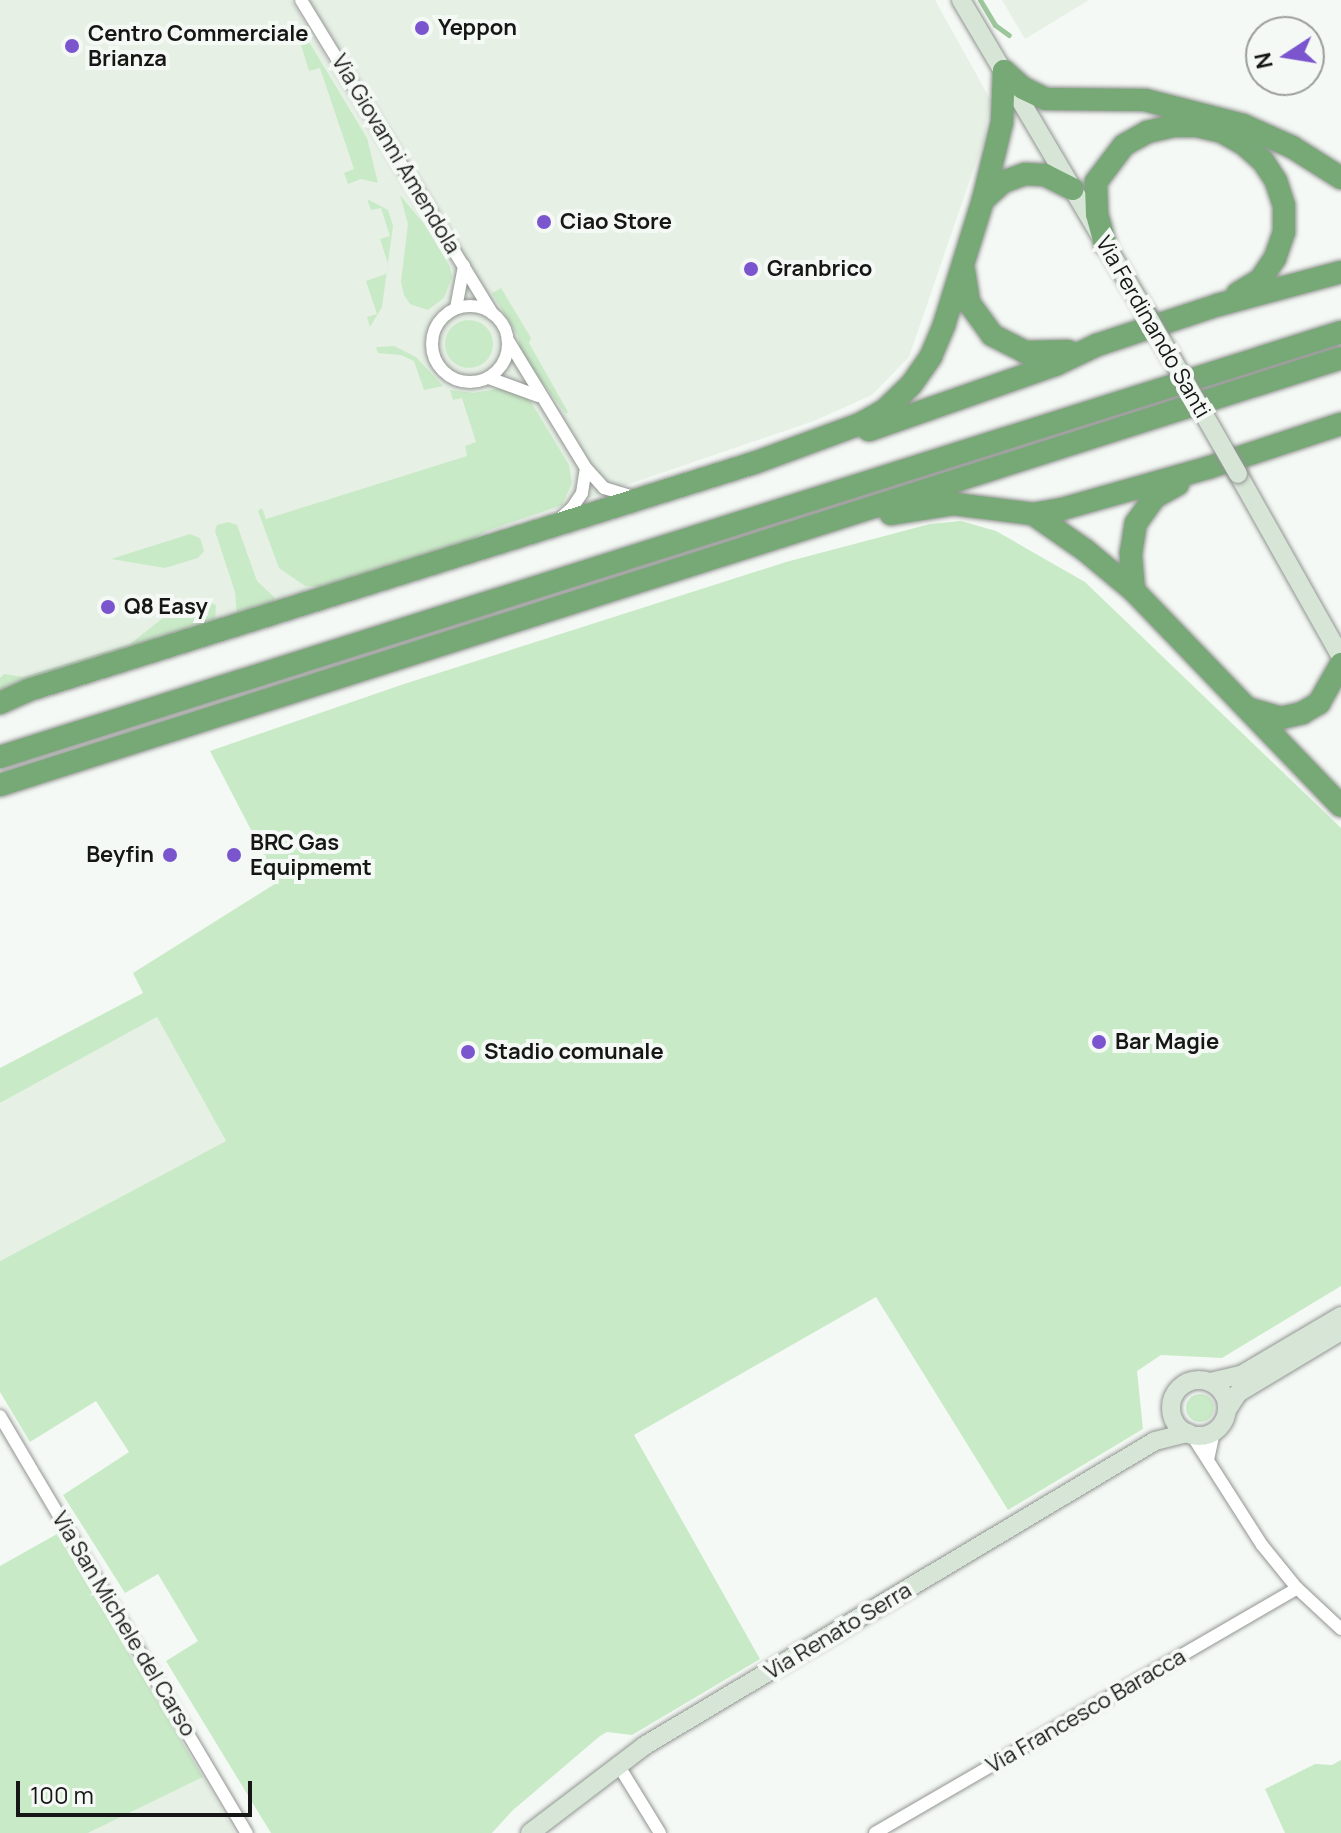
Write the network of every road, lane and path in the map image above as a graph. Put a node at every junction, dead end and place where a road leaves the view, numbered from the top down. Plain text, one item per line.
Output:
1 (301, 0) edge
2 (961, 0) edge
3 (1004, 71) junction
4 (1341, 178) edge
5 (1073, 189) junction
6 (983, 200) junction
7 (1105, 244) junction
8 (964, 265) junction
9 (464, 266) junction
10 (1341, 272) edge
11 (1218, 305) junction
12 (456, 308) junction
13 (492, 313) junction
14 (1341, 332) edge
15 (507, 340) junction
16 (1097, 345) junction
17 (1341, 358) edge
18 (489, 378) junction
19 (541, 397) junction
20 (1341, 424) edge
21 (1341, 430) edge
22 (1313, 434) junction
23 (754, 463) junction
24 (1210, 467) junction
25 (586, 468) junction
26 (644, 498) junction
27 (863, 510) junction
28 (1033, 514) junction
29 (546, 529) junction
30 (1134, 591) junction
31 (1341, 657) edge
32 (1341, 664) edge
33 (0, 703) edge
34 (1250, 709) junction
35 (0, 757) edge
36 (0, 785) edge
37 (1341, 806) edge
38 (1341, 1316) edge
39 (1341, 1331) edge
40 (1210, 1382) junction
41 (1227, 1410) junction
42 (1171, 1411) junction
43 (0, 1416) edge
44 (1214, 1431) junction
45 (1190, 1434) junction
46 (1155, 1441) junction
47 (1208, 1460) junction
48 (1297, 1588) junction
49 (1341, 1629) edge
50 (617, 1763) junction
51 (247, 1833) edge
52 (530, 1833) edge
53 (660, 1833) edge
54 (875, 1833) edge

1 - 9 street, Via Giovanni Amendola
2 - 3 street, Via Ferdinando Santi
3 - 4 highway
3 - 5 street, Via Ferdinando Santi
3 - 6 highway
5 - 6 highway
5 - 7 street, Via Ferdinando Santi
6 - 8 highway
7 - 11 highway
7 - 31 street, Via Ferdinando Santi, bridge
8 - 16 highway
8 - 23 highway
9 - 12 street, Via Giovanni Amendola
9 - 13 street, Via Giovanni Amendola
10 - 11 highway
11 - 16 highway
12 - 13 street
12 - 18 street
13 - 15 street
14 - 35 highway
15 - 18 street
15 - 19 street
16 - 23 highway
17 - 27 highway
18 - 19 street
19 - 25 street
20 - 22 highway
21 - 22 highway
22 - 24 highway
23 - 26 highway
24 - 28 highway
24 - 30 highway
25 - 26 street
25 - 29 street
26 - 29 highway
27 - 28 highway
27 - 36 highway
28 - 30 highway
29 - 33 highway
30 - 34 highway
32 - 34 highway
34 - 37 highway
38 - 40 street
39 - 41 street
40 - 41 street
40 - 42 street
41 - 44 street
42 - 45 street
42 - 46 street
43 - 51 street, Via San Michele del Carso
44 - 45 street
44 - 47 street
45 - 46 street, Via Renato Serra
45 - 47 street
46 - 50 street, Via Renato Serra
47 - 48 street
48 - 49 street
48 - 54 street, Via Francesco Baracca
50 - 52 street, Via Renato Serra
50 - 53 street

